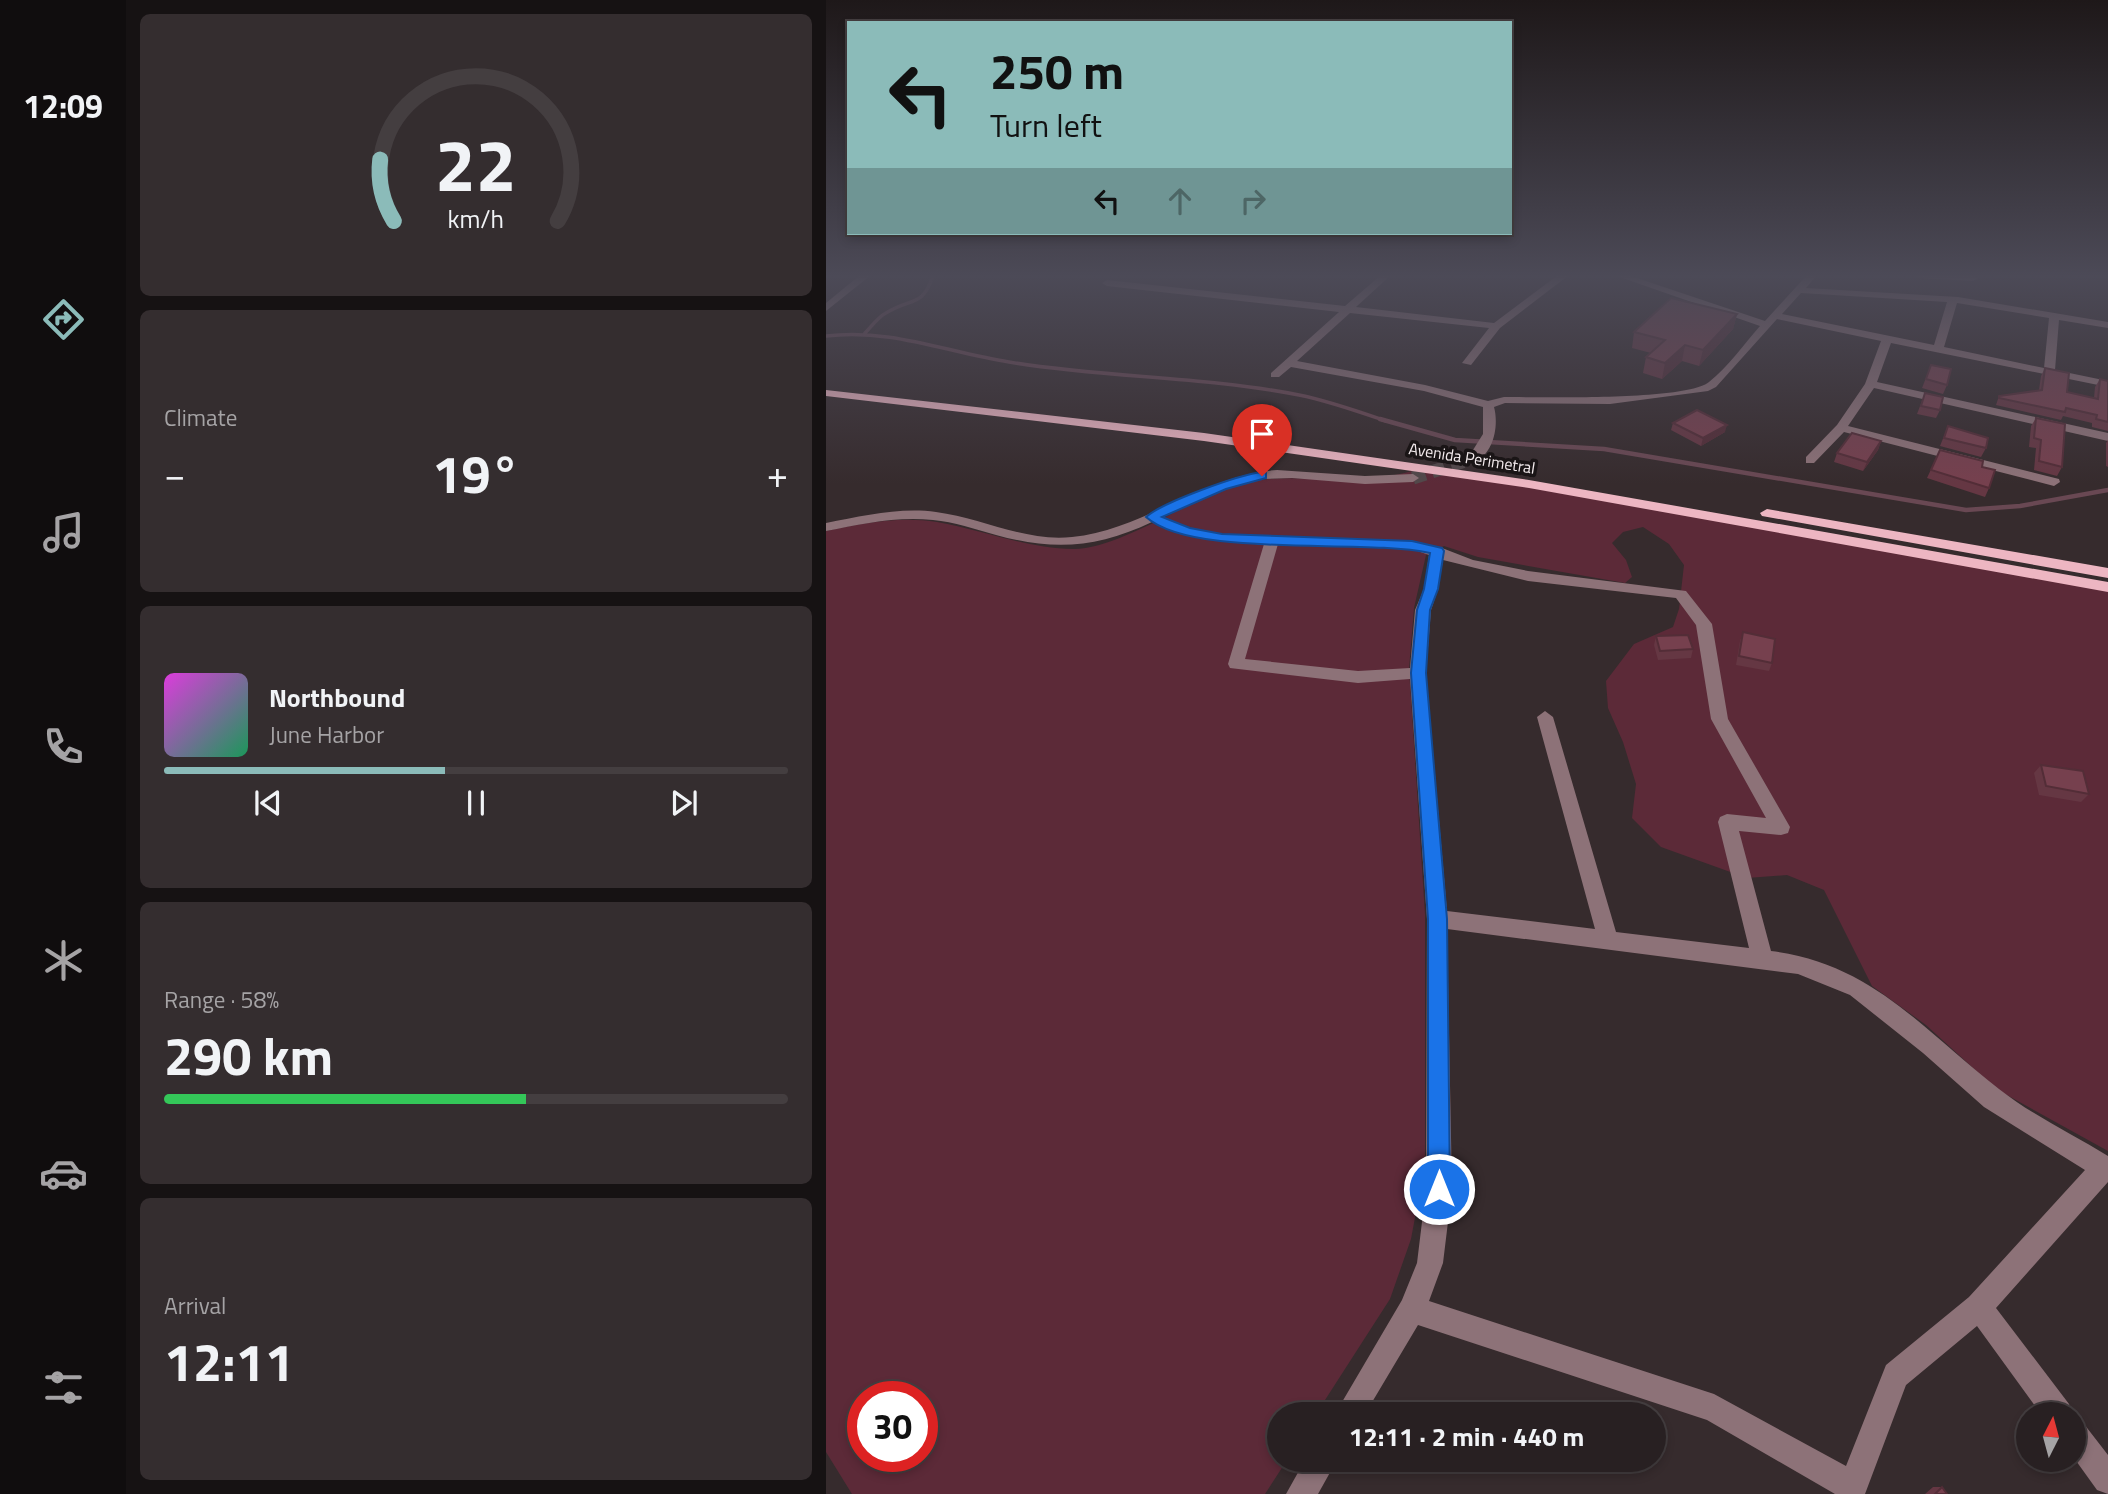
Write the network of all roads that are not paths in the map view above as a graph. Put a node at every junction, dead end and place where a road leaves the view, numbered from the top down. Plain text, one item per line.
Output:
1 (1308, 345) edge
2 (1481, 345) edge
3 (1749, 345) edge
4 (1885, 345) edge
5 (1916, 345) edge
6 (1939, 345) edge
7 (2051, 345) edge
8 (1938, 349) junction
9 (1288, 363) junction
10 (1467, 363) dead end
11 (2049, 372) junction
12 (1275, 375) dead end
13 (826, 383) edge
14 (1871, 384) junction
15 (2108, 384) edge
16 (826, 393) edge
17 (1488, 405) junction
18 (1841, 428) junction
19 (2108, 437) edge
20 (1474, 458) tunnel mouth
21 (1810, 460) dead end
22 (1413, 478) tunnel mouth
23 (2054, 482) dead end
24 (1152, 517) junction
25 (826, 527) edge
26 (1272, 541) junction
27 (1437, 551) junction
28 (2108, 573) edge
29 (2108, 587) edge
30 (1419, 673) junction
31 (1545, 717) dead end
32 (1437, 919) junction
33 (1608, 940) junction
34 (1763, 960) junction
35 (2106, 1169) edge
36 (1979, 1307) junction
37 (1412, 1309) junction
38 (1356, 1402) edge
39 (2050, 1402) edge
40 (2086, 1450) edge
41 (1315, 1472) edge
42 (2108, 1479) edge
43 (1852, 1490) edge
44 (1301, 1494) edge

1 - 9 street
2 - 10 street
3 - 17 street
4 - 14 street
5 - 8 street
6 - 8 street
7 - 11 street
8 - 11 street
9 - 12 street
9 - 17 street
11 - 15 street
13 - 28 main road, Avenida Perimetral
14 - 18 street
14 - 19 street
16 - 29 main road, Avenida Perimetral
17 - 20 street
18 - 21 street
18 - 23 street
22 - 24 street
24 - 25 street
24 - 26 street
26 - 27 street
26 - 30 street
27 - 30 street
27 - 34 street
30 - 32 street
31 - 33 street
32 - 33 street
32 - 37 street
33 - 34 street
34 - 35 street
35 - 36 street
36 - 39 street
36 - 43 street
37 - 38 street
37 - 43 street
40 - 42 street
41 - 44 street

